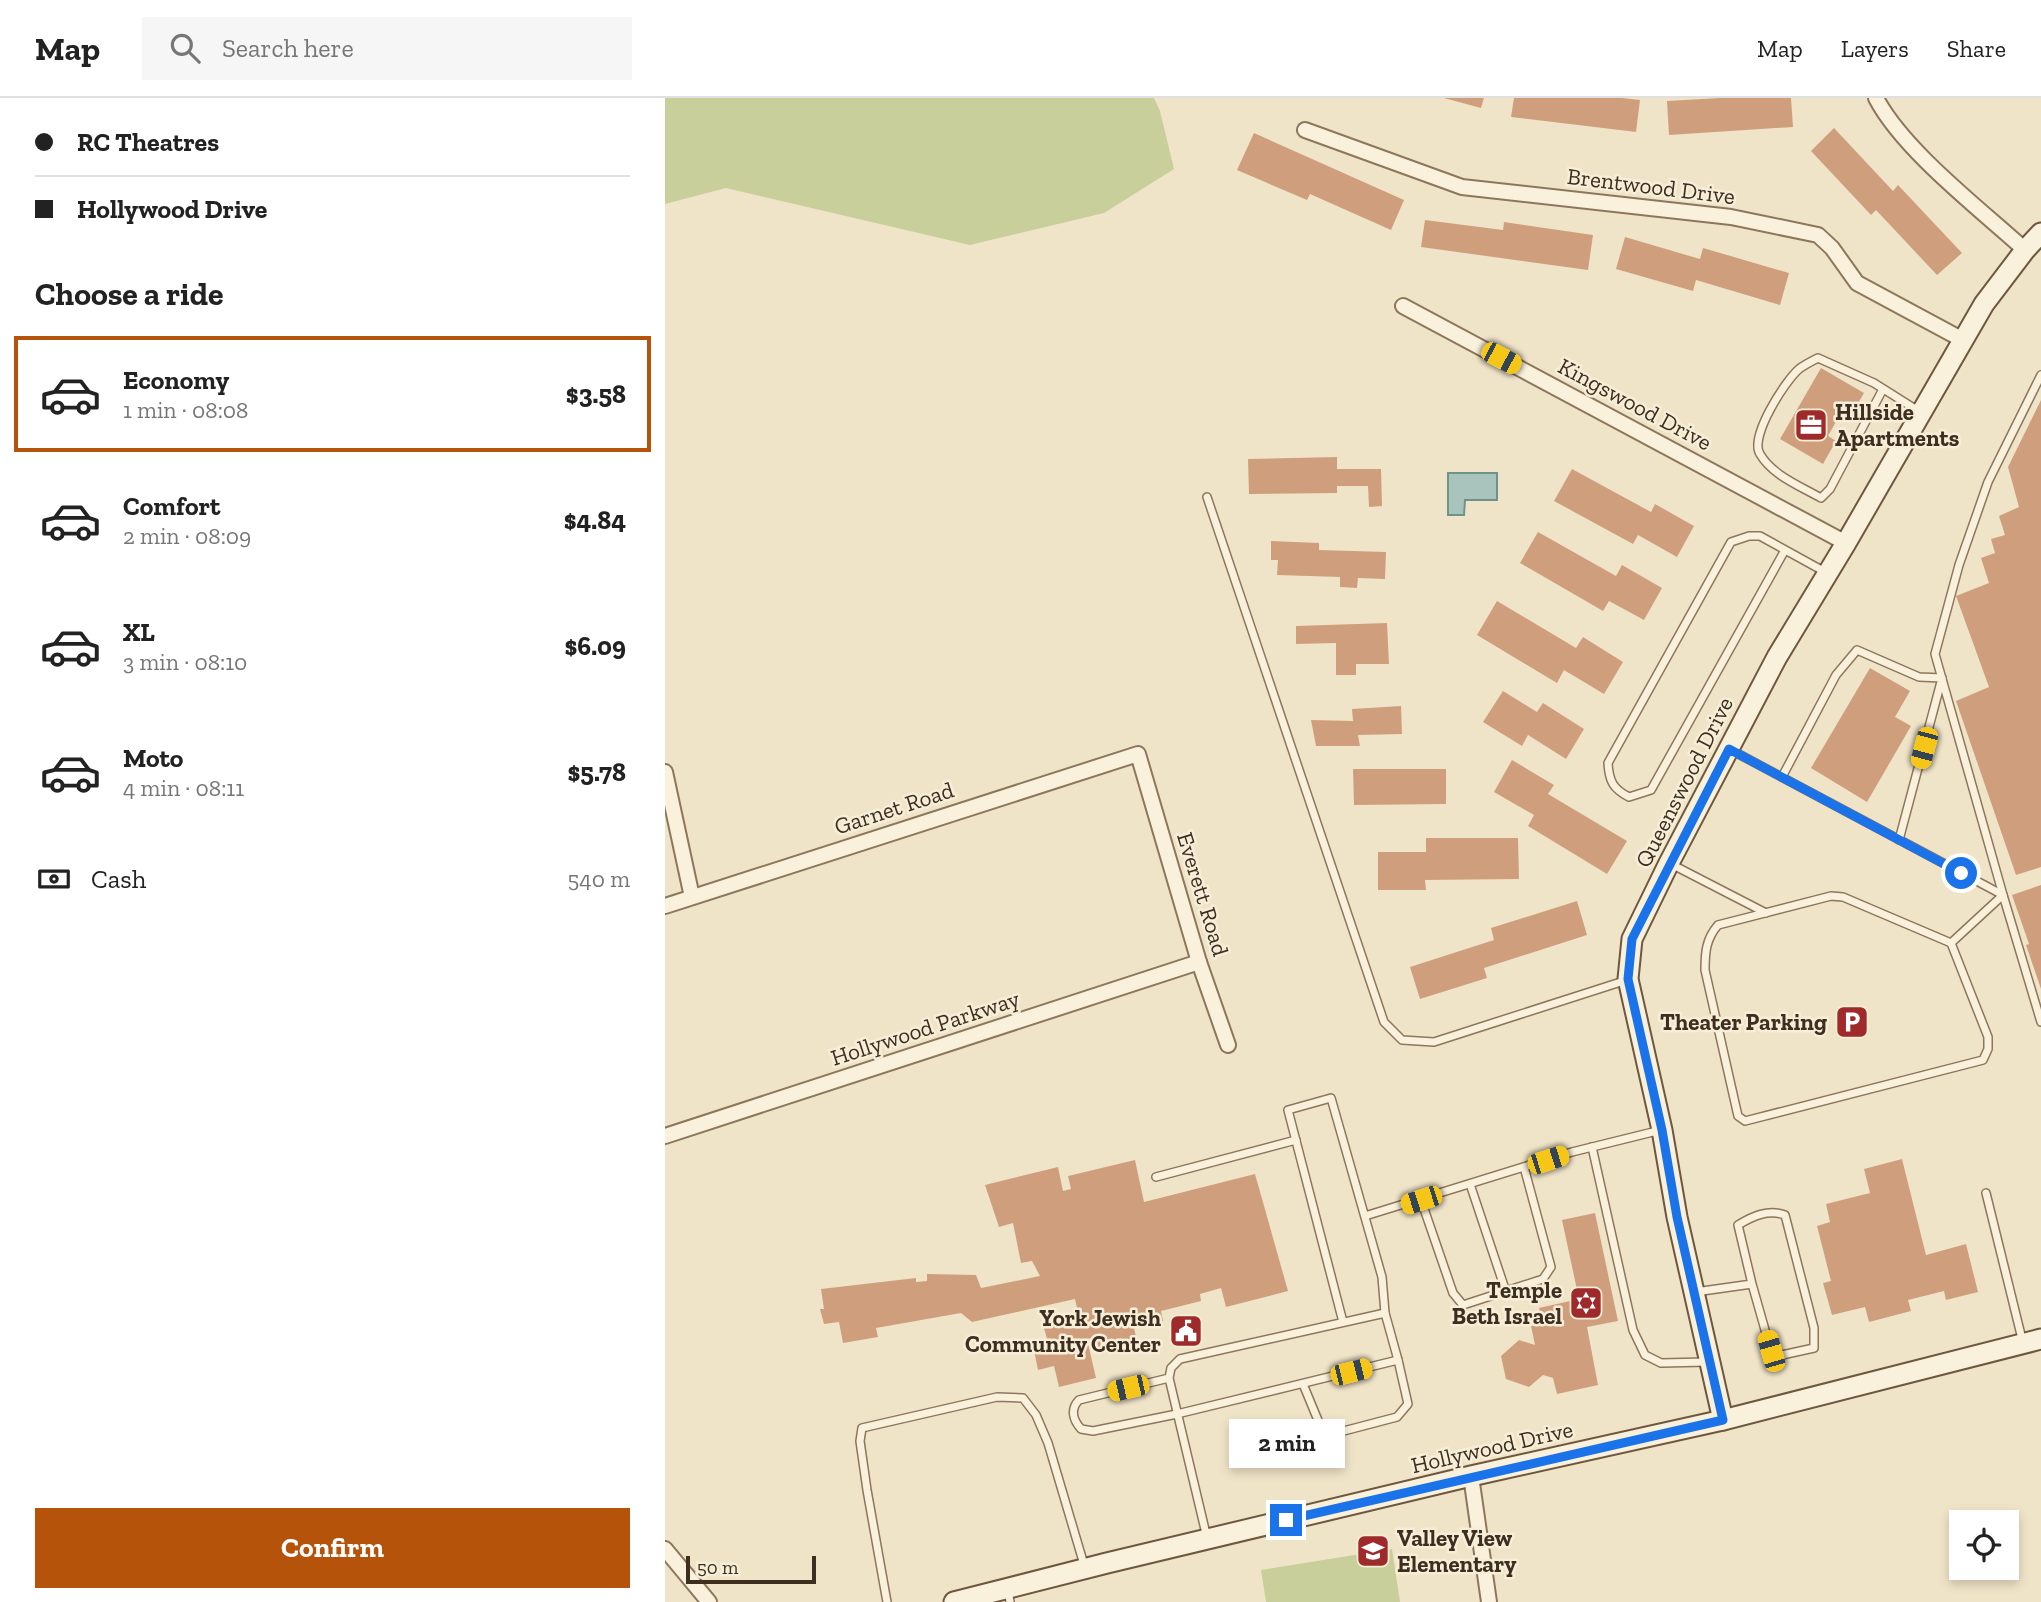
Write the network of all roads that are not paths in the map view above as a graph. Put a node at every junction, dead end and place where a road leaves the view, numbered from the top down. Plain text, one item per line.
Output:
1 (1876, 98) edge
2 (1305, 130) dead end
3 (2041, 233) edge
4 (2025, 250) junction
5 (1403, 306) dead end
6 (1963, 340) junction
7 (2041, 375) edge
8 (1883, 389) junction
9 (1920, 412) junction
10 (1207, 497) dead end
11 (1846, 543) junction
12 (1785, 550) junction
13 (1827, 574) junction
14 (1942, 678) junction
15 (1729, 749) junction
16 (1137, 754) joint
17 (665, 772) edge
18 (1782, 777) junction
19 (1899, 840) junction
20 (1669, 863) junction
21 (2003, 895) junction
22 (692, 897) junction
23 (665, 906) edge
24 (1767, 913) junction
25 (1951, 943) junction
26 (1199, 962) junction
27 (1628, 979) junction
28 (2041, 1022) edge
29 (1229, 1045) dead end
30 (1662, 1130) junction
31 (665, 1136) edge
32 (1296, 1140) junction
33 (1592, 1147) junction
34 (1524, 1167) junction
35 (1156, 1177) dead end
36 (1471, 1184) junction
37 (1986, 1193) dead end
38 (1421, 1200) junction
39 (1365, 1216) junction
40 (1752, 1284) junction
41 (1506, 1292) junction
42 (1694, 1292) junction
43 (1385, 1313) junction
44 (1343, 1322) junction
45 (2032, 1342) edge
46 (1398, 1360) junction
47 (1710, 1362) junction
48 (1169, 1378) junction
49 (1303, 1384) junction
50 (1177, 1414) junction
51 (1723, 1420) junction
52 (1471, 1476) junction
53 (1207, 1539) junction
54 (665, 1549) edge
55 (1085, 1568) junction
56 (1009, 1595) edge
57 (709, 1602) edge
58 (887, 1602) edge
59 (954, 1602) edge
60 (1489, 1602) edge

1 - 4 street
2 - 6 street, Brentwood Drive
3 - 4 street, Queenswood Drive
4 - 6 street, Queenswood Drive
5 - 11 street, Kingswood Drive
6 - 9 street, Queenswood Drive
7 - 14 lane
8 - 8 lane
8 - 9 lane
9 - 11 street, Queenswood Drive
10 - 27 lane
11 - 13 street, Queenswood Drive
12 - 12 lane
12 - 13 lane
13 - 15 street, Queenswood Drive
14 - 18 lane
14 - 19 lane
14 - 21 lane
15 - 18 lane
15 - 20 street, Queenswood Drive
16 - 22 street, Garnet Road
16 - 26 street, Everett Road
17 - 22 street
18 - 19 lane
19 - 21 lane
20 - 24 lane
20 - 27 street, Queenswood Drive
21 - 25 lane
21 - 28 lane
22 - 23 street, Garnet Road
24 - 25 lane
24 - 25 lane
26 - 29 street, Everett Road
26 - 31 street, Hollywood Parkway
27 - 30 street, Queenswood Drive
30 - 33 lane
30 - 42 street, Queenswood Drive
32 - 35 lane
32 - 39 lane
32 - 44 lane
33 - 34 lane
33 - 47 lane
34 - 36 lane
34 - 41 lane
36 - 38 lane
36 - 41 lane
37 - 45 lane
38 - 39 lane
38 - 41 lane
39 - 43 lane
40 - 40 lane
40 - 42 lane
42 - 47 street, Queenswood Drive
43 - 44 lane
43 - 46 lane
44 - 48 lane
45 - 51 street, Hollywood Drive
46 - 49 lane
46 - 49 lane
47 - 51 street, Queenswood Drive
48 - 50 lane
48 - 50 lane
49 - 50 lane
50 - 53 lane
51 - 52 street, Hollywood Drive
52 - 53 street, Hollywood Drive
52 - 60 street
53 - 55 street, Hollywood Drive
54 - 57 street
55 - 56 street, Hollywood Drive
55 - 58 lane
56 - 59 street, Hollywood Drive

